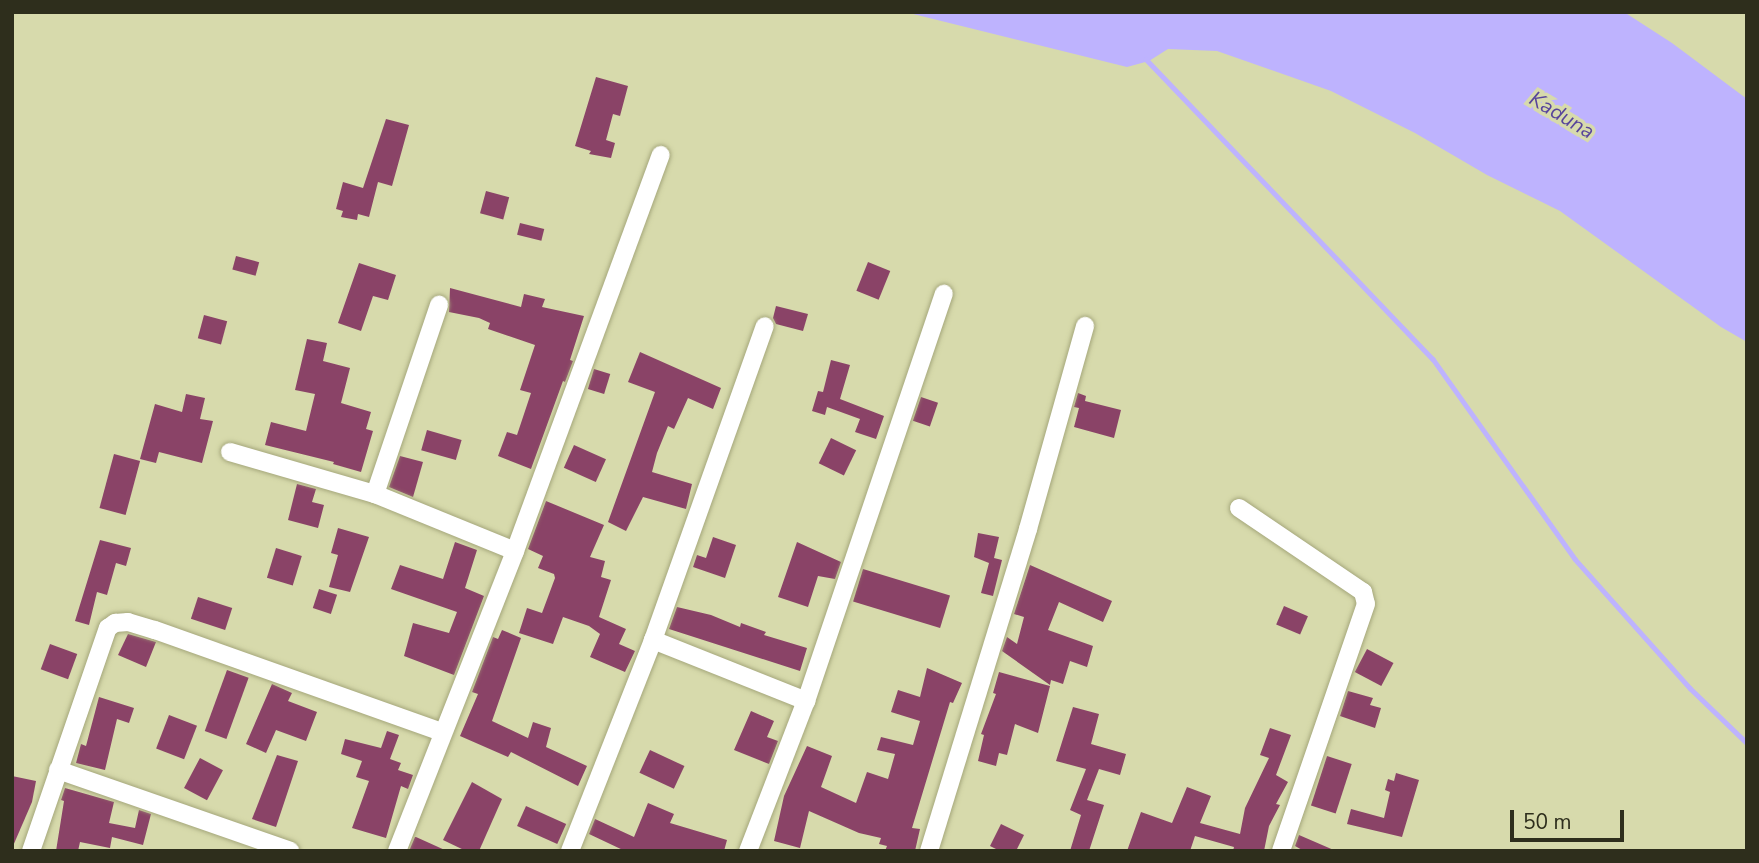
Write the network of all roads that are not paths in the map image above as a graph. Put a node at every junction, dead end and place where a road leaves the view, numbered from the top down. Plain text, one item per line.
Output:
1 (661, 155) dead end
2 (944, 294) dead end
3 (439, 305) dead end
4 (765, 326) dead end
5 (1085, 326) dead end
6 (230, 452) dead end
7 (375, 494) junction
8 (1239, 508) dead end
9 (515, 551) junction
10 (653, 640) junction
11 (806, 701) junction
12 (442, 732) junction
13 (58, 770) junction
14 (751, 850) edge
15 (31, 851) edge
16 (290, 851) edge
17 (397, 851) edge
18 (570, 851) edge
19 (929, 851) edge
20 (1281, 851) edge

1 - 9 street
2 - 11 street
3 - 7 street
4 - 10 street
5 - 19 street
6 - 7 street
7 - 9 street
8 - 20 street
9 - 12 street
10 - 11 street
10 - 18 street
11 - 14 street
12 - 13 street
12 - 17 street
13 - 15 street
13 - 16 street

